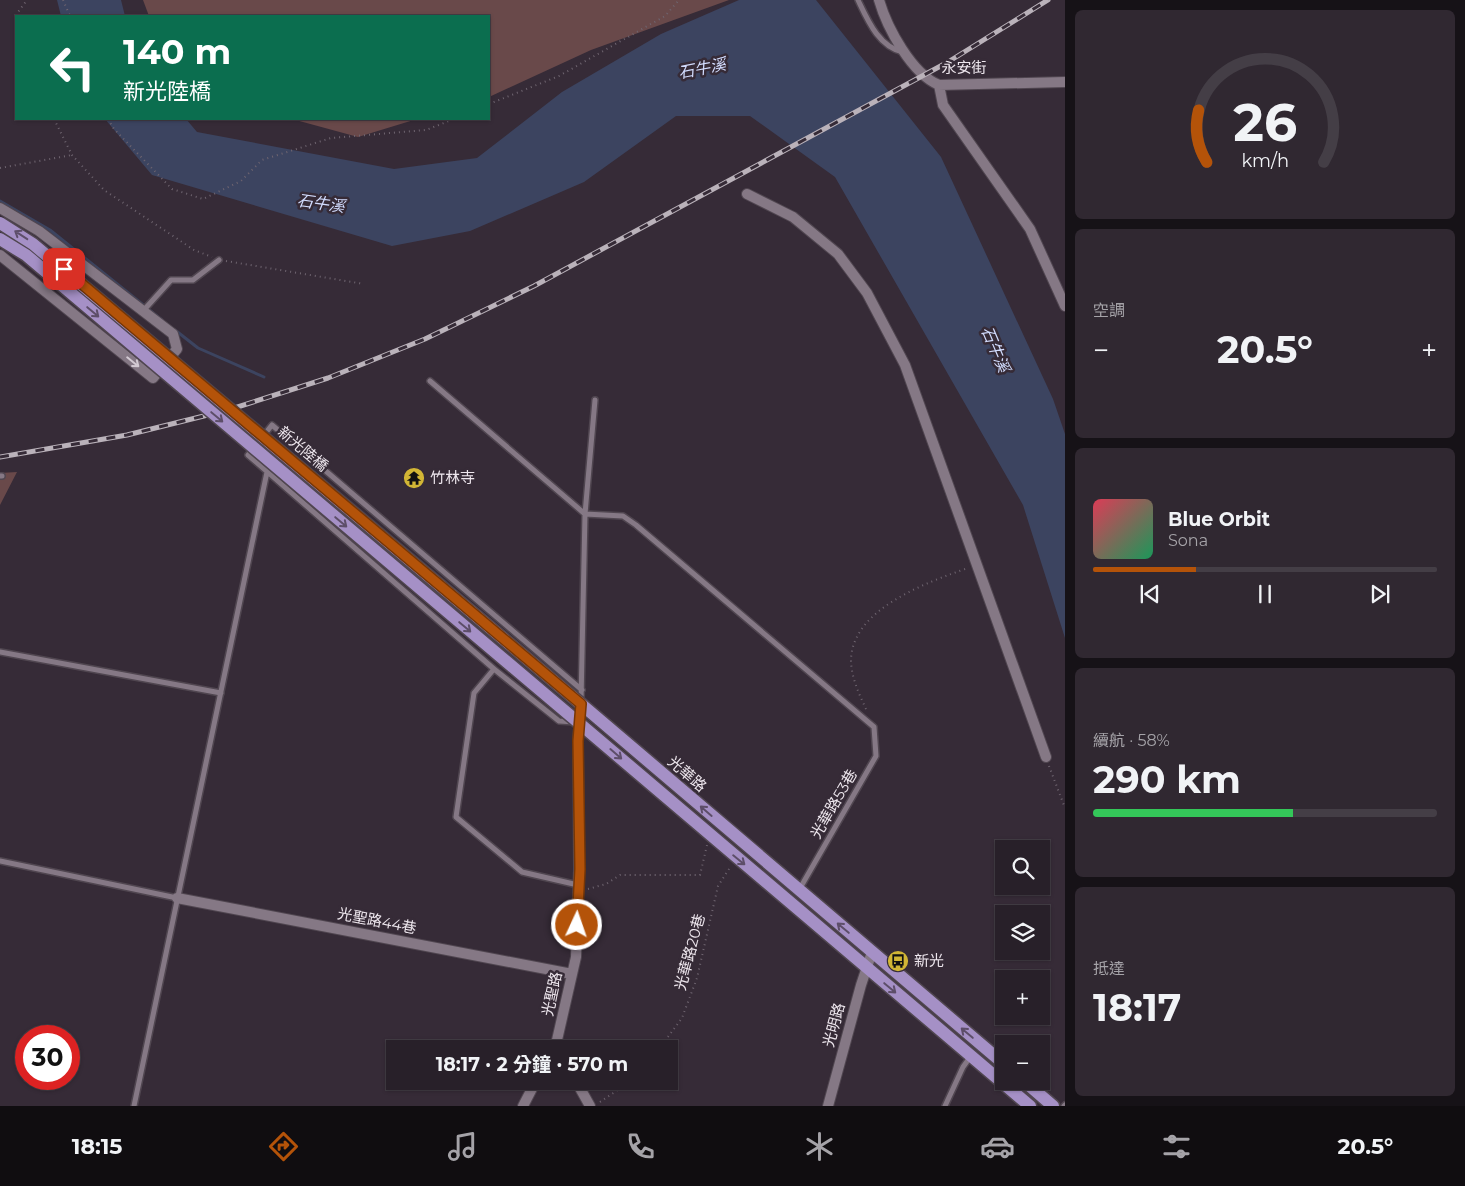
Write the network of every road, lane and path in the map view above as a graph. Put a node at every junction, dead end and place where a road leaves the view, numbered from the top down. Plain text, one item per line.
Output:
1 (27, 0) edge
2 (63, 0) edge
3 (679, 0) edge
4 (858, 0) edge
5 (879, 0) edge
6 (19, 15) edge
7 (70, 15) edge
8 (906, 53) junction
9 (1065, 82) edge
10 (940, 85) junction
11 (490, 104) edge
12 (54, 120) edge
13 (109, 120) edge
14 (451, 120) edge
15 (72, 155) junction
16 (0, 168) edge
17 (747, 194) dead end
18 (0, 208) edge
19 (0, 223) edge
20 (0, 239) edge
21 (0, 255) edge
22 (220, 260) junction
23 (364, 284) dead end
24 (1065, 306) edge
25 (143, 311) junction
26 (430, 381) dead end
27 (595, 400) dead end
28 (267, 472) junction
29 (585, 514) junction
30 (975, 566) junction
31 (0, 652) edge
32 (494, 669) junction
33 (582, 690) junction
34 (222, 693) junction
35 (581, 704) junction
36 (579, 723) junction
37 (874, 727) junction
38 (1046, 757) joint
39 (1065, 808) edge
40 (710, 835) junction
41 (736, 858) junction
42 (0, 861) edge
43 (770, 866) junction
44 (761, 878) junction
45 (579, 889) junction
46 (798, 891) junction
47 (177, 898) junction
48 (872, 952) junction
49 (866, 968) junction
50 (572, 974) junction
51 (557, 1040) edge
52 (666, 1040) edge
53 (971, 1056) junction
54 (995, 1056) edge
55 (531, 1090) edge
56 (581, 1090) edge
57 (618, 1090) edge
58 (1033, 1090) edge
59 (1046, 1104) edge
60 (134, 1106) edge
61 (523, 1106) edge
62 (590, 1106) edge
63 (594, 1106) edge
64 (828, 1106) edge
65 (945, 1106) edge
66 (1030, 1106) edge

1 - 6 path
2 - 7 path
3 - 11 path
4 - 8 lane
5 - 8 street, 永安街
8 - 10 street, 永安街
9 - 10 street, 永安街
10 - 24 street
12 - 15 path
13 - 14 path
15 - 16 path
15 - 22 path
17 - 30 street
18 - 25 street
35 -> 19 main road, 新光陸橋, bridge
20 -> 36 main road, 新光陸橋, bridge
21 -> 25 street
22 - 23 path
22 - 25 lane
26 - 29 lane
27 - 29 lane
28 - 32 lane
28 - 33 lane
28 - 34 lane
29 - 33 lane
29 - 37 lane
30 - 37 path
30 - 38 street
31 - 34 lane
32 - 36 lane
32 - 45 lane
33 - 35 lane
34 - 47 lane
35 - 36 street, 光聖路
43 -> 35 main road, 光華路
36 -> 40 main road, 光華路
36 - 45 street, 光聖路
37 - 46 lane, 光華路53巷
38 - 39 path
40 - 41 main road, 光華路
40 - 45 path
41 -> 44 main road, 光華路
41 - 52 path, 光華路20巷
42 - 47 lane
43 - 44 main road
43 - 46 main road, 光華路
44 - 49 main road, 光華路
45 - 50 street, 光聖路
48 -> 46 main road, 光華路
47 - 50 street, 光聖路44巷
47 - 60 lane
48 - 49 street, 光明路
54 -> 48 main road, 光華路
49 -> 53 main road, 光華路
49 - 64 street, 光明路
50 - 51 street, 光聖路
53 - 65 lane
53 - 66 main road, 光華路
55 - 61 street
56 - 62 street
57 - 63 path
58 - 59 main road

